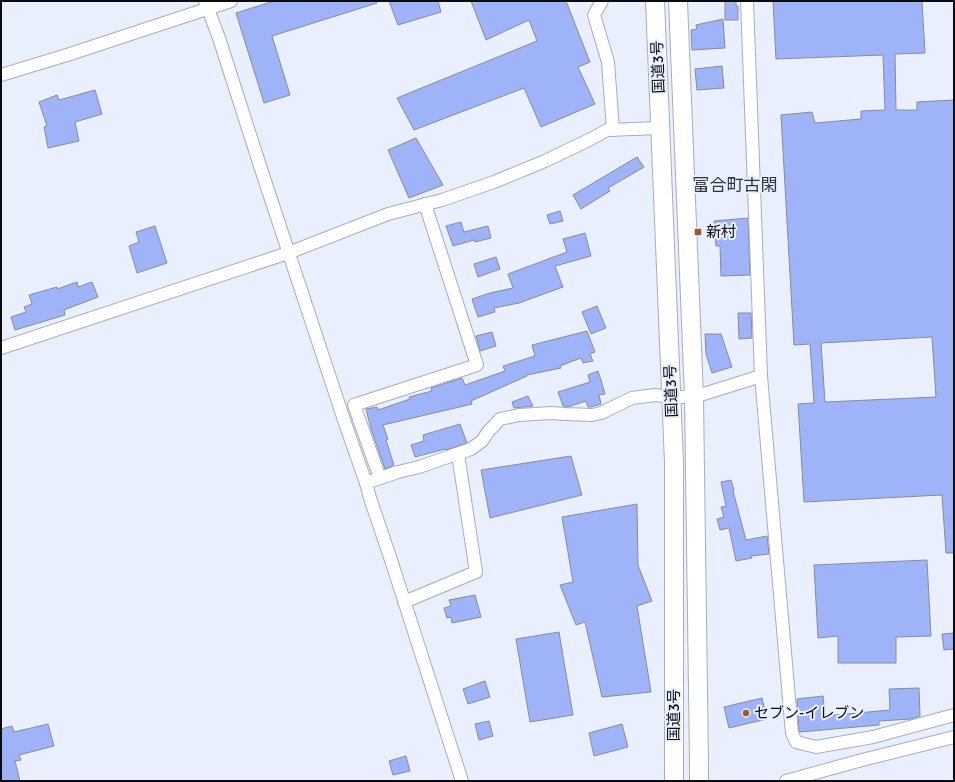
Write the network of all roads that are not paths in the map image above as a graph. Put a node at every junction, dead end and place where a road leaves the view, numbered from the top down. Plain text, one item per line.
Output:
1 (231, 1) edge
2 (602, 1) edge
3 (655, 1) edge
4 (678, 1) edge
5 (747, 1) edge
6 (207, 5) edge
7 (1, 75) edge
8 (660, 128) junction
9 (613, 130) junction
10 (425, 204) junction
11 (288, 253) junction
12 (1, 348) edge
13 (761, 376) junction
14 (672, 397) junction
15 (694, 397) junction
16 (458, 454) junction
17 (380, 478) junction
18 (366, 483) junction
19 (404, 602) junction
20 (954, 715) edge
21 (954, 737) edge
22 (462, 781) edge
23 (674, 781) edge
24 (699, 781) edge
25 (786, 781) edge

1 - 6 street
2 - 9 street
3 - 8 highway, 国道3号
4 - 15 highway, 国道3号
5 - 13 street
6 - 7 street
6 - 11 street
8 - 9 street
8 - 14 highway, 国道3号
9 - 10 street
10 - 11 street
10 - 17 street
11 - 12 street
11 - 18 street
13 - 15 street
13 - 20 street
14 - 15 street
14 - 16 street
14 - 23 highway, 国道3号
15 - 24 highway, 国道3号
16 - 17 street
16 - 19 street
17 - 18 street
18 - 19 street
19 - 22 street
21 - 25 street

